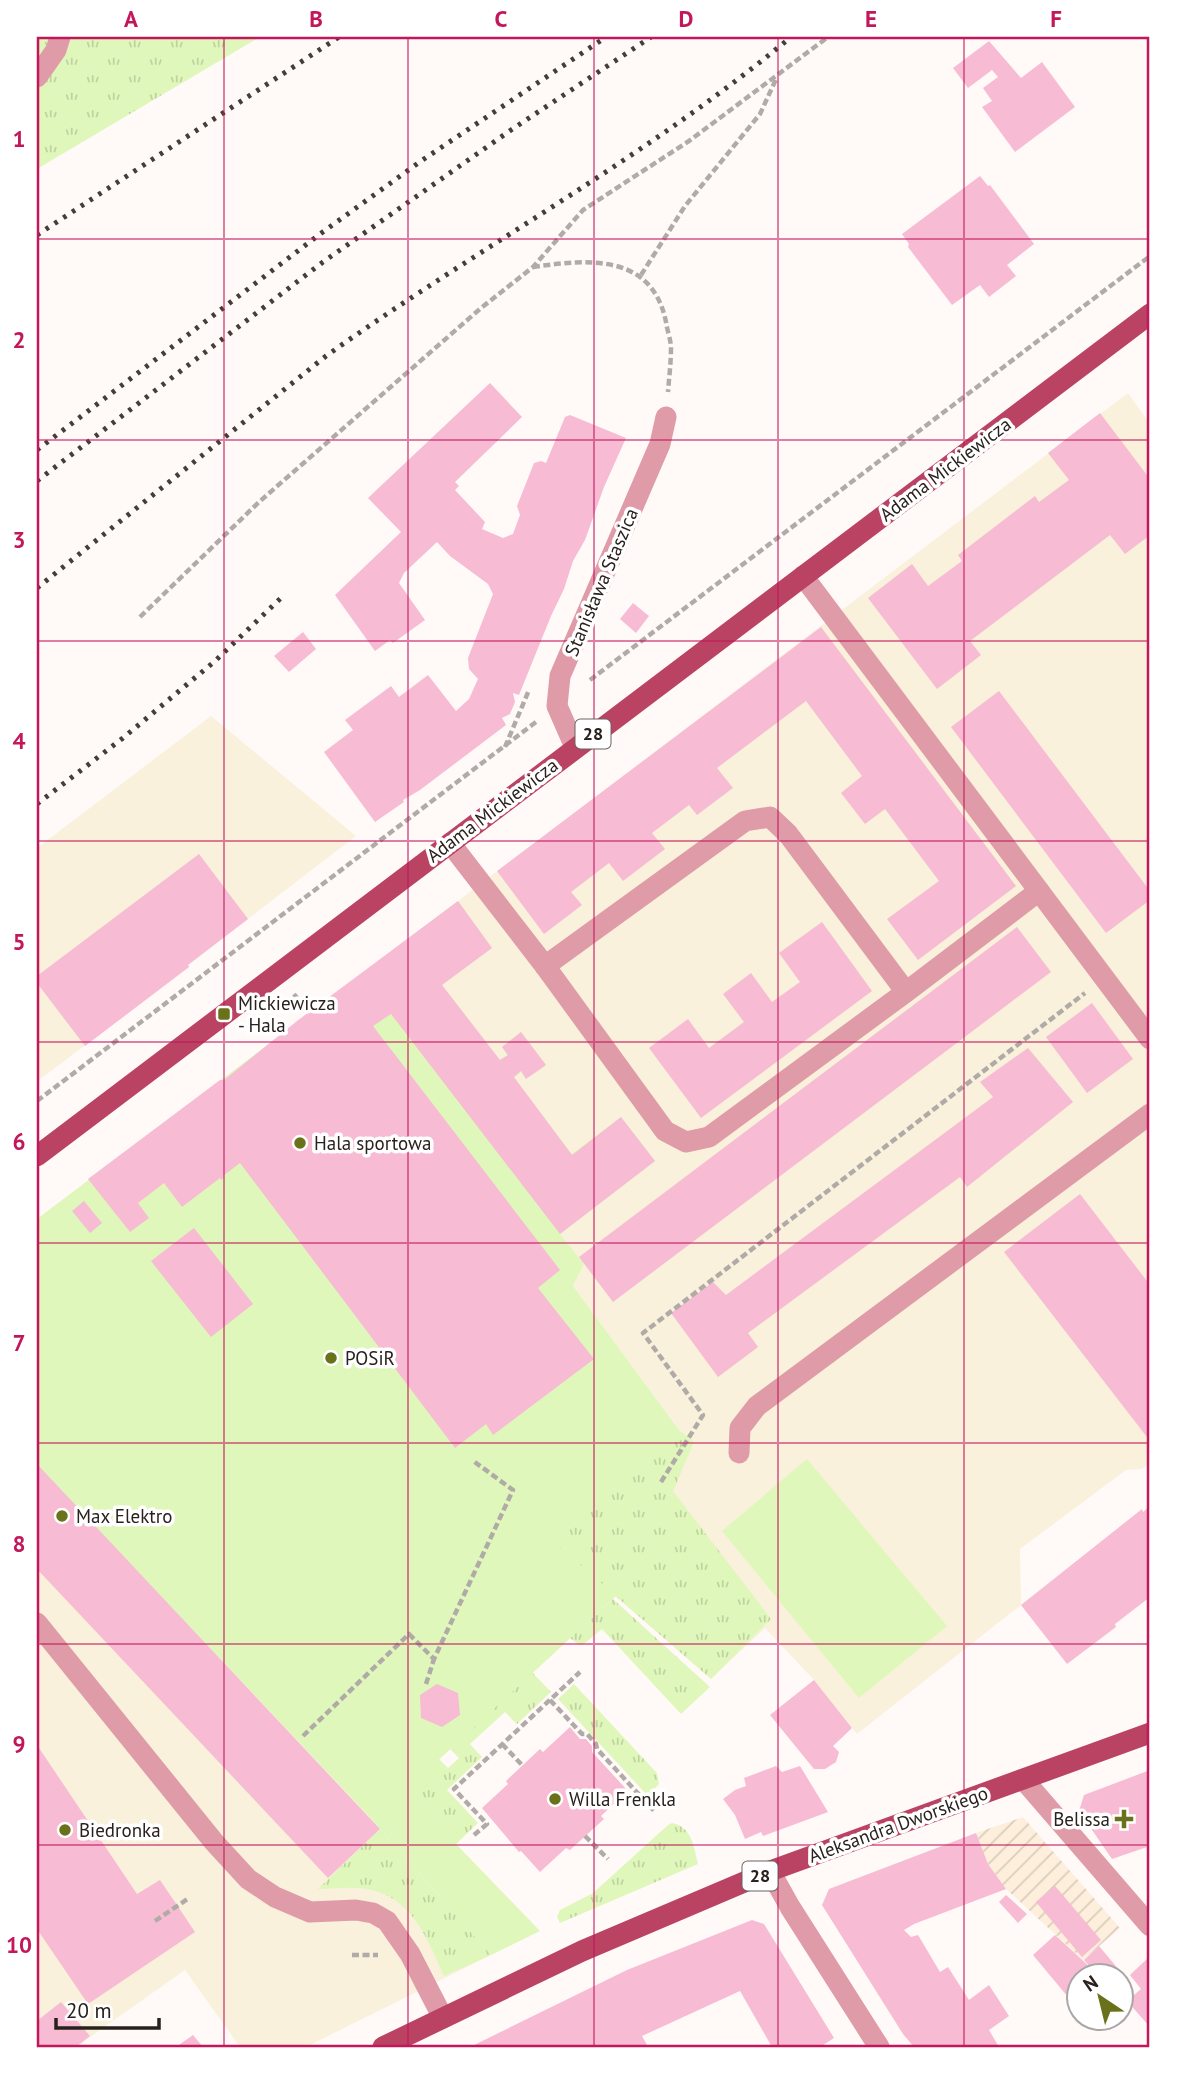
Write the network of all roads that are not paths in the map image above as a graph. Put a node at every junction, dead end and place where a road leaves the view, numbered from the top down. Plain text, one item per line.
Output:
1 (60, 37) edge
2 (37, 78) edge
3 (1150, 314) edge
4 (666, 418) road end
5 (803, 576) junction
6 (575, 747) junction
7 (450, 843) junction
8 (1039, 891) junction
9 (545, 966) junction
10 (906, 992) junction
11 (1150, 1039) edge
12 (1150, 1114) edge
13 (37, 1156) edge
14 (739, 1453) dead end
15 (37, 1623) edge
16 (1150, 1733) edge
17 (1023, 1779) junction
18 (771, 1871) junction
19 (1150, 1926) edge
20 (443, 2018) junction
21 (383, 2047) edge
22 (879, 2047) edge

1 - 2 street
3 - 5 main road, Adama Mickiewicza / 28
4 - 6 street, Stanisława Staszica
5 - 6 main road, Adama Mickiewicza / 28
5 - 8 street
6 - 7 main road, Adama Mickiewicza / 28
7 - 9 street
7 - 13 main road, Adama Mickiewicza / 28
8 - 10 street
8 - 11 street
9 - 10 street
9 - 10 street
12 - 14 street
15 - 20 street
16 - 17 main road, Aleksandra Dworskiego / 28
17 - 18 main road, Aleksandra Dworskiego / 28
17 - 19 street
18 - 20 main road, Aleksandra Dworskiego / 28
18 - 22 street
20 - 21 main road, Aleksandra Dworskiego / 28

